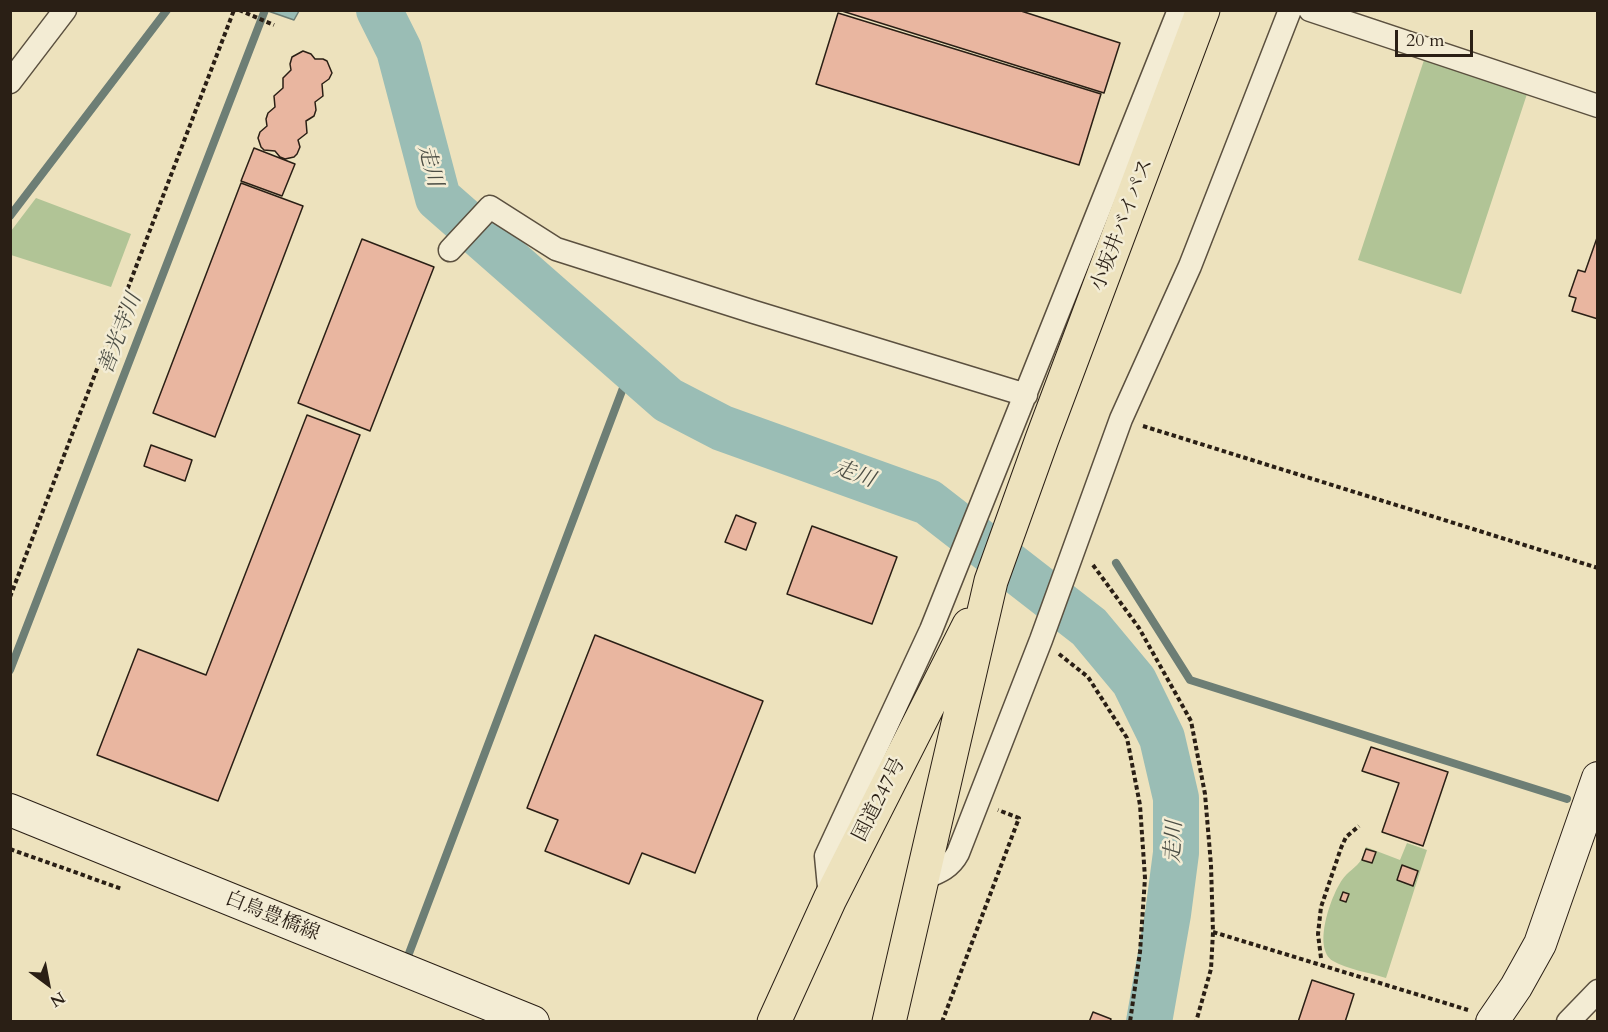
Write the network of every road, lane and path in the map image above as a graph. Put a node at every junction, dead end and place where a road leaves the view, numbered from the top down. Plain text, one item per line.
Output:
1 (65, 10) edge
2 (234, 10) edge
3 (1179, 10) edge
4 (1203, 10) edge
5 (1290, 10) edge
6 (1310, 10) edge
7 (240, 11) edge
8 (274, 25) dead end
9 (10, 82) edge
10 (1598, 106) edge
11 (450, 250) dead end
12 (1026, 394) junction
13 (1121, 419) junction
14 (1042, 439) joint
15 (1077, 543) junction
16 (1598, 568) edge
17 (991, 581) junction
18 (10, 597) edge
19 (1041, 640) junction
20 (1598, 778) edge
21 (978, 803) junction
22 (10, 810) edge
23 (1359, 826) dead end
24 (924, 878) junction
25 (830, 899) junction
26 (1213, 932) junction
27 (1321, 958) dead end
28 (1598, 991) edge
29 (1496, 1021) edge
30 (533, 1022) edge
31 (774, 1022) edge
32 (889, 1022) edge
33 (942, 1022) edge
34 (1130, 1022) edge
35 (1196, 1022) edge
36 (1568, 1022) edge

1 - 9 street
2 - 18 path
3 - 12 street
4 - 14 highway, 小坂井バイパス
5 - 13 street
6 - 10 street
7 - 8 path
11 - 12 street
12 - 25 street
13 - 15 street
13 - 16 path
14 - 17 highway, 国道247号
15 - 19 street
15 - 26 path
17 - 24 highway, 国道247号
17 - 25 highway, 国道247号
19 - 21 street
19 - 34 path
20 - 29 main road
21 - 24 street
21 - 33 path
22 - 30 main road, 白鳥豊橋線
23 - 27 path
24 - 32 highway, 国道247号
25 - 31 highway, 国道247号
26 - 29 path
26 - 35 path
28 - 36 street

